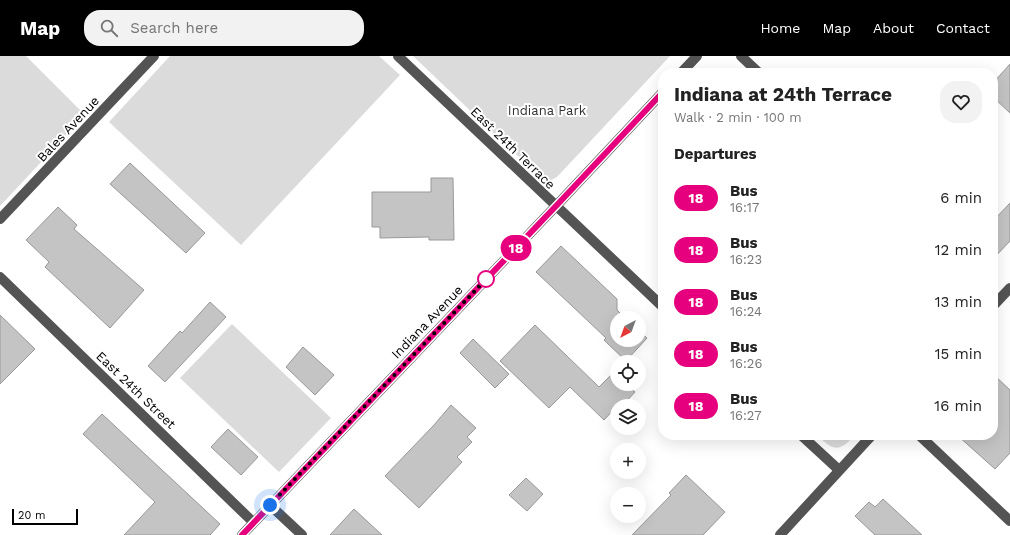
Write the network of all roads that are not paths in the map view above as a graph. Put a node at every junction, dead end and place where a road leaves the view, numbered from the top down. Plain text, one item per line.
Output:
1 (154, 56) edge
2 (398, 56) edge
3 (696, 56) edge
4 (741, 56) edge
5 (685, 68) edge
6 (754, 68) edge
7 (658, 97) edge
8 (556, 206) junction
9 (0, 219) edge
10 (0, 277) edge
11 (1010, 288) edge
12 (998, 296) edge
13 (658, 302) edge
14 (806, 440) edge
15 (867, 440) edge
16 (923, 440) edge
17 (839, 470) junction
18 (270, 505) junction
19 (1010, 521) edge
20 (253, 522) junction
21 (242, 535) edge
22 (302, 535) edge
23 (780, 535) edge

1 - 9 street, Bales Avenue
2 - 8 street, East 24th Terrace
3 - 5 street
4 - 6 street
7 - 8 street, Indiana Avenue
8 - 13 street, East 24th Terrace
8 - 18 street, Indiana Avenue
10 - 20 street, East 24th Street
11 - 12 street
14 - 17 street
15 - 17 street
16 - 19 street
17 - 23 street
18 - 20 street, Indiana Avenue
18 - 22 street
20 - 21 street, Indiana Avenue

